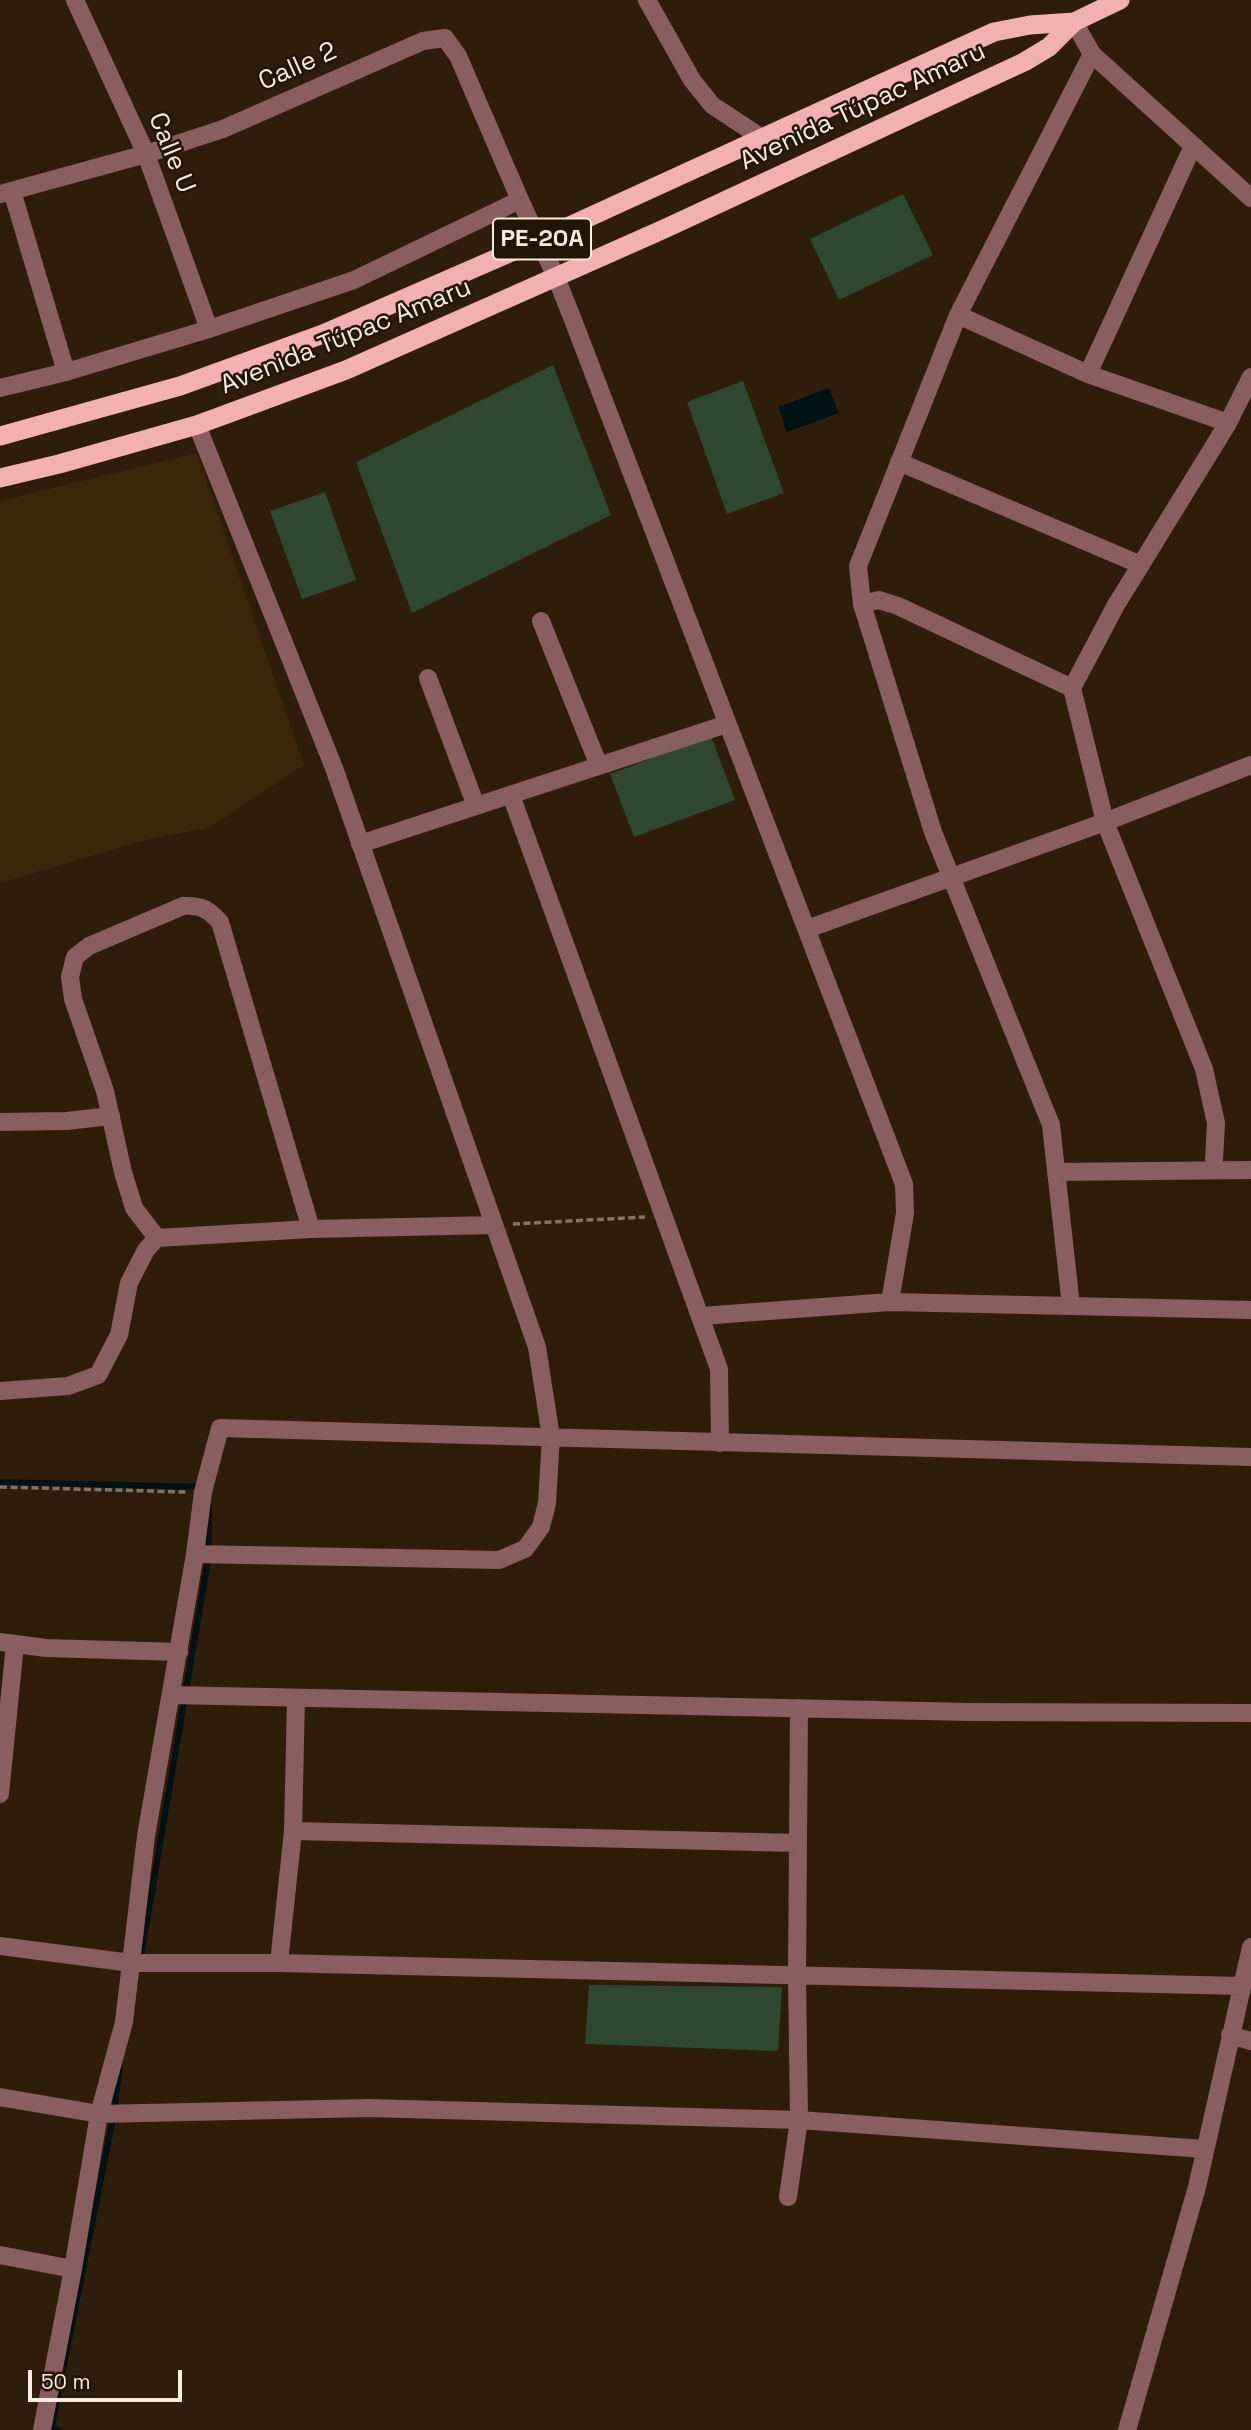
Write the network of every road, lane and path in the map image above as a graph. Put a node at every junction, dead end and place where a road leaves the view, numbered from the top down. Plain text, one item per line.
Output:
1 (75, 0) edge
2 (647, 0) edge
3 (1120, 0) edge
4 (1074, 22) junction
5 (1093, 54) junction
6 (762, 138) junction
7 (1193, 146) junction
8 (146, 155) junction
9 (6, 193) edge
10 (1251, 198) edge
11 (520, 200) junction
12 (538, 240) junction
13 (556, 277) junction
14 (958, 315) junction
15 (209, 329) junction
16 (66, 372) junction
17 (1088, 374) junction
18 (1251, 377) edge
19 (0, 388) edge
20 (1228, 423) junction
21 (197, 425) junction
22 (0, 436) edge
23 (899, 462) junction
24 (0, 478) edge
25 (1141, 565) junction
26 (862, 604) junction
27 (541, 621) dead end
28 (428, 678) dead end
29 (1072, 688) junction
30 (727, 724) junction
31 (1251, 765) edge
32 (598, 766) junction
33 (511, 795) junction
34 (476, 806) junction
35 (1105, 822) junction
36 (360, 844) junction
37 (951, 876) junction
38 (807, 929) junction
39 (110, 1116) junction
40 (0, 1122) edge
41 (1214, 1160) dead end
42 (1251, 1170) edge
43 (1056, 1172) junction
44 (665, 1216) junction
45 (494, 1225) junction
46 (311, 1229) junction
47 (157, 1238) junction
48 (890, 1302) junction
49 (1071, 1306) junction
50 (1251, 1310) edge
51 (701, 1316) junction
52 (0, 1391) edge
53 (551, 1437) junction
54 (720, 1443) junction
55 (1251, 1457) edge
56 (0, 1487) edge
57 (203, 1492) junction
58 (195, 1554) junction
59 (8, 1643) edge
60 (178, 1652) junction
61 (172, 1695) junction
62 (296, 1698) junction
63 (799, 1708) junction
64 (1251, 1713) edge
65 (0, 1794) edge
66 (293, 1832) junction
67 (798, 1843) junction
68 (0, 1946) edge
69 (1251, 1947) edge
70 (131, 1963) junction
71 (279, 1963) junction
72 (797, 1975) junction
73 (1241, 1986) junction
74 (1230, 2035) junction
75 (1251, 2041) edge
76 (0, 2097) edge
77 (99, 2114) junction
78 (799, 2120) junction
79 (1204, 2149) junction
80 (788, 2197) dead end
81 (0, 2255) edge
82 (73, 2269) junction
83 (42, 2430) edge
84 (1126, 2430) edge

1 - 8 street, Calle U
2 - 6 street
3 - 4 highway, Avenida Túpac Amaru / PE-20A
4 - 5 street
4 - 6 highway, Avenida Túpac Amaru / PE-20A
4 - 13 highway, Avenida Túpac Amaru / PE-20A
5 - 7 street
5 - 14 street
6 - 12 highway, Avenida Túpac Amaru / PE-20A
7 - 10 street
7 - 17 street
8 - 9 street, Calle 2
8 - 11 street, Calle 2
8 - 15 street, Calle U
9 - 16 street
11 - 12 street
11 - 15 street
12 - 13 street
12 - 22 highway, Avenida Túpac Amaru / PE-20A
13 - 21 highway, Avenida Túpac Amaru / PE-20A
13 - 30 street
14 - 17 street
14 - 23 street
15 - 16 street
16 - 19 street
17 - 20 street
18 - 20 street
20 - 25 street
21 - 24 highway, Avenida Túpac Amaru / PE-20A
21 - 36 street
23 - 25 street
23 - 26 street
25 - 29 street
26 - 29 street
26 - 37 street
27 - 32 street
28 - 34 street
29 - 35 street
30 - 32 street
30 - 38 street
31 - 35 street
32 - 33 street
33 - 34 street
33 - 44 street
34 - 36 street
35 - 37 street
35 - 41 street
36 - 45 street
37 - 38 street
37 - 43 street
38 - 48 street
39 - 40 street
39 - 46 street
39 - 47 street
42 - 43 street
43 - 49 street
44 - 45 path
44 - 51 street
45 - 46 street
45 - 53 street
46 - 47 street
47 - 52 street
48 - 49 street
48 - 51 street
49 - 50 street
51 - 54 street
53 - 54 street
53 - 57 street
53 - 58 street
54 - 55 street
56 - 57 path
57 - 58 street
58 - 60 street
59 - 60 street
59 - 65 street
60 - 61 street
61 - 62 street
61 - 70 street
62 - 63 street
62 - 66 street
63 - 64 street
63 - 67 street
66 - 67 street
66 - 71 street
67 - 72 street
68 - 70 street
69 - 73 street
70 - 71 street
70 - 77 street
71 - 72 street
72 - 73 street
72 - 78 street
73 - 74 street
74 - 75 street
74 - 79 street
76 - 77 street
77 - 78 street
77 - 82 street
78 - 79 street
78 - 80 street
79 - 84 street
81 - 82 street
82 - 83 street

